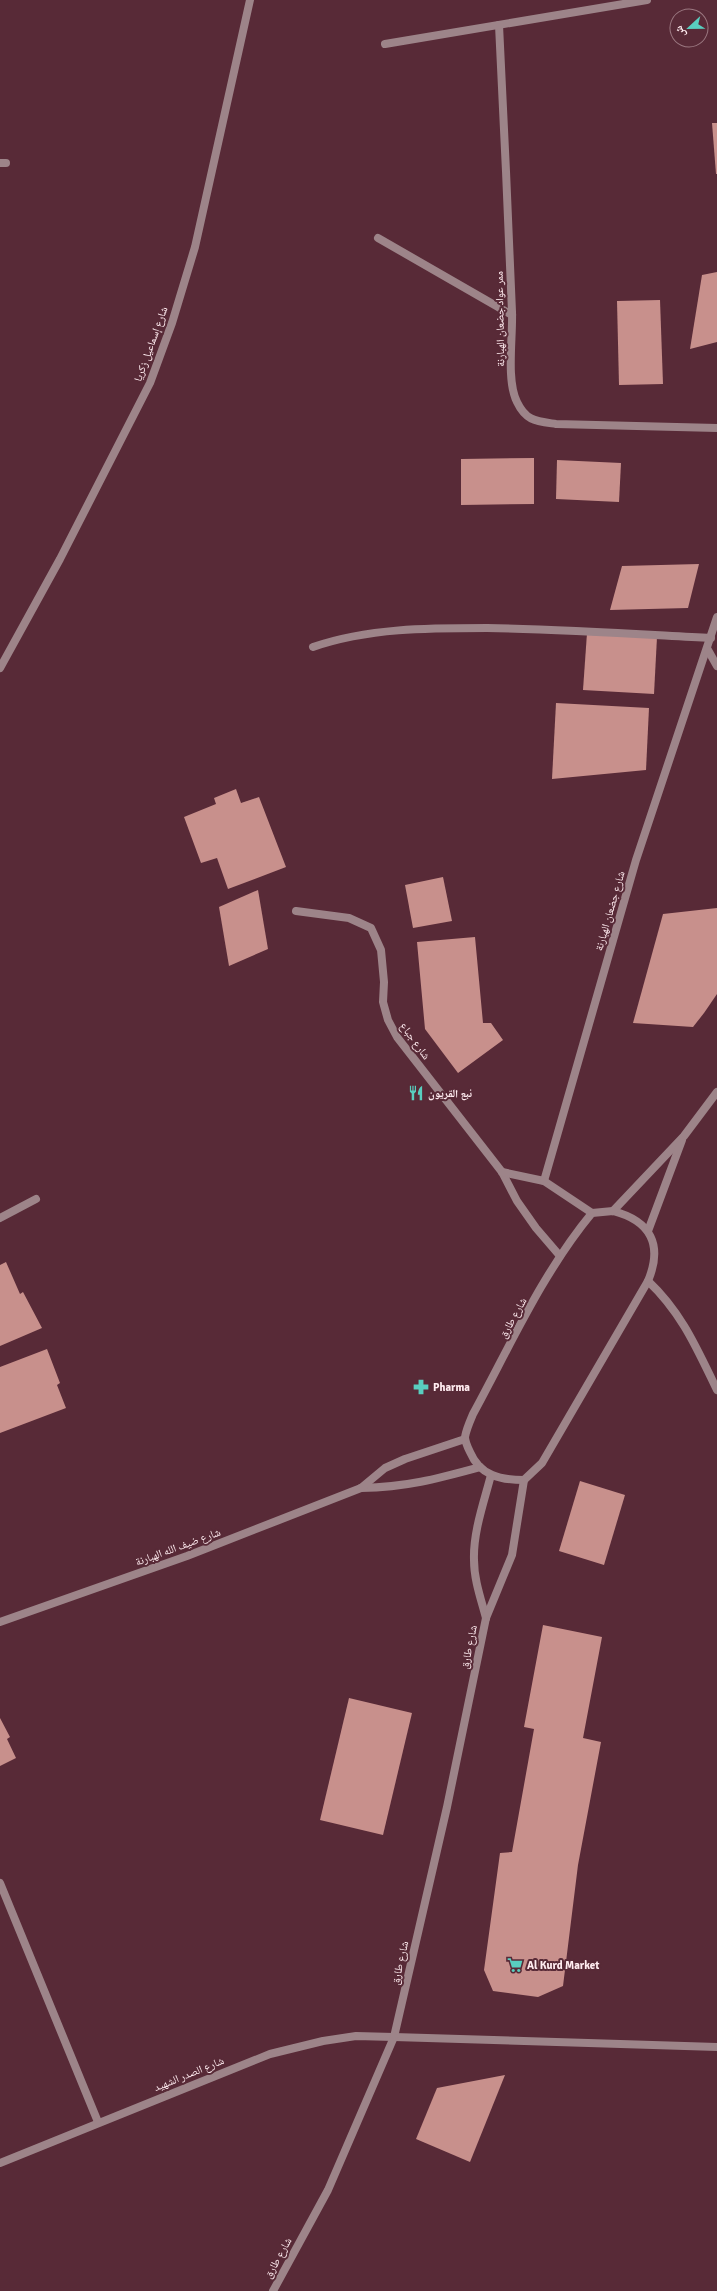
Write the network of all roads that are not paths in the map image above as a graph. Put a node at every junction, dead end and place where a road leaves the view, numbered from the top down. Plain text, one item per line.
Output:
1 (250, 0) edge
2 (647, 0) edge
3 (500, 25) junction
4 (385, 44) dead end
5 (378, 238) dead end
6 (512, 315) junction
7 (717, 428) edge
8 (717, 617) edge
9 (711, 638) junction
10 (313, 647) dead end
11 (708, 650) junction
12 (717, 666) edge
13 (0, 668) edge
14 (296, 911) dead end
15 (717, 1092) edge
16 (684, 1136) junction
17 (502, 1172) junction
18 (544, 1181) junction
19 (36, 1199) dead end
20 (613, 1211) junction
21 (592, 1213) junction
22 (0, 1218) edge
23 (648, 1231) junction
24 (560, 1256) junction
25 (648, 1282) junction
26 (717, 1390) edge
27 (465, 1439) junction
28 (480, 1467) junction
29 (491, 1475) junction
30 (524, 1480) junction
31 (361, 1488) junction
32 (486, 1618) junction
33 (0, 1622) edge
34 (0, 1883) edge
35 (394, 2037) junction
36 (717, 2047) edge
37 (98, 2122) junction
38 (0, 2163) edge
39 (273, 2291) edge

1 - 13 street, شارع إسماعيل زكريا
2 - 3 street
3 - 4 street
3 - 6 street, ممر عواد جضعان الهبارنة
5 - 6 street
6 - 7 street, ممر عواد جضعان الهبارنة
8 - 9 street, شارع جضعان الهبارنة
9 - 10 street
9 - 11 street, شارع جضعان الهبارنة
11 - 12 street
11 - 18 street, شارع جضعان الهبارنة
14 - 17 street, شارع جباع
15 - 16 street
16 - 20 street
16 - 23 street
17 - 18 street
17 - 24 street, شارع جباع
18 - 21 street
19 - 22 street
20 - 21 street
20 - 23 street
21 - 24 street, شارع طارق
23 - 25 street
24 - 27 street, شارع طارق
25 - 26 street
25 - 30 street
27 - 28 street
27 - 31 street, شارع ضيف الله الهبارنة
28 - 29 street
28 - 31 street, شارع ضيف الله الهبارنة
29 - 30 street
29 - 32 street, شارع طارق
30 - 32 street, شارع طارق
31 - 33 street, شارع ضيف الله الهبارنة
32 - 35 street, شارع طارق
34 - 37 street
35 - 36 street, شارع الصدر الشهيد
35 - 37 street, شارع الصدر الشهيد
35 - 39 street, شارع طارق
37 - 38 street, شارع الصدر الشهيد

